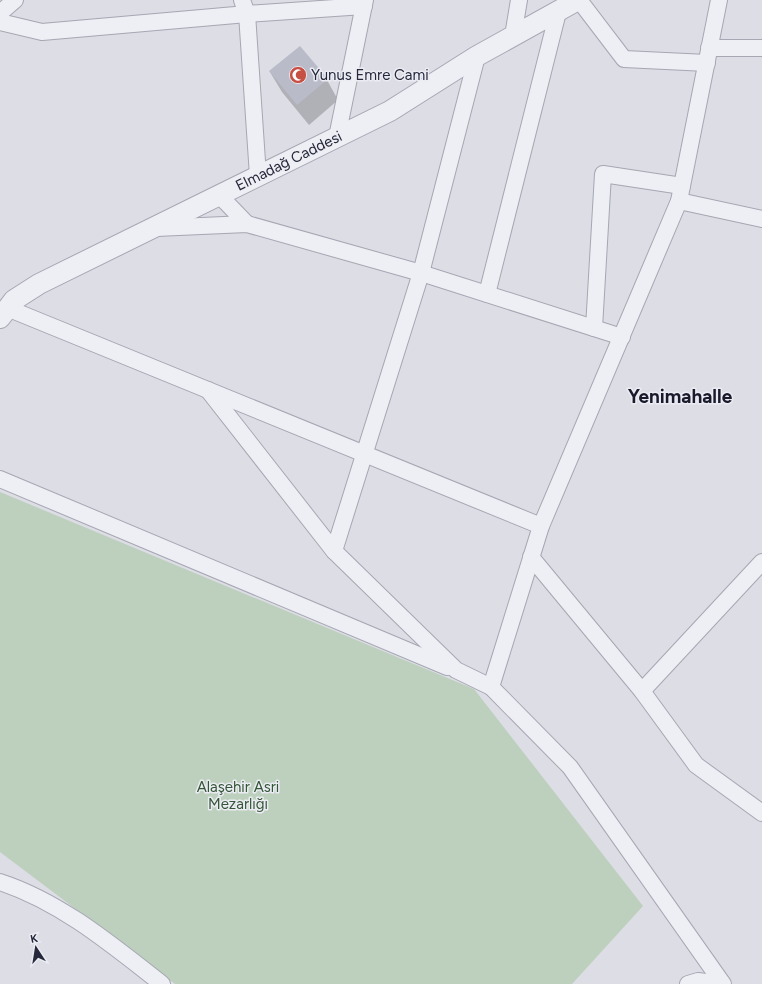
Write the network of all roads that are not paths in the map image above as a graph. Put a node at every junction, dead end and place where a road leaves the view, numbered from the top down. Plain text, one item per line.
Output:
1 (15, 0) edge
2 (519, 0) edge
3 (579, 0) edge
4 (719, 0) edge
5 (364, 3) edge
6 (244, 7) edge
7 (558, 12) junction
8 (0, 13) edge
9 (0, 22) edge
10 (513, 36) junction
11 (762, 48) edge
12 (477, 56) junction
13 (708, 56) junction
14 (337, 137) junction
15 (258, 176) junction
16 (681, 193) junction
17 (219, 195) junction
18 (762, 219) edge
19 (247, 224) junction
20 (154, 228) junction
21 (421, 273) junction
22 (487, 294) junction
23 (3, 313) edge
24 (594, 328) junction
25 (622, 337) junction
26 (208, 390) junction
27 (365, 454) junction
28 (0, 479) edge
29 (541, 526) junction
30 (334, 551) junction
31 (531, 557) junction
32 (762, 562) edge
33 (456, 670) junction
34 (490, 687) junction
35 (642, 691) junction
36 (762, 813) edge
37 (0, 882) edge
38 (162, 984) edge
39 (688, 984) edge
40 (722, 984) edge

1 - 8 street
2 - 10 street
3 - 7 street, Elmadağ Caddesi
3 - 13 street
4 - 13 street
5 - 6 street
5 - 14 street
6 - 9 street
6 - 15 street
7 - 10 street, Elmadağ Caddesi
7 - 22 street
10 - 12 street, Elmadağ Caddesi
11 - 13 street
12 - 14 street, Elmadağ Caddesi
12 - 21 street
13 - 16 street
14 - 15 street, Elmadağ Caddesi
15 - 17 street, Elmadağ Caddesi
16 - 18 street
16 - 24 street
16 - 25 street
17 - 19 street
17 - 20 street, Elmadağ Caddesi
19 - 20 street
19 - 21 street
20 - 23 street, Elmadağ Caddesi
21 - 22 street
21 - 27 street
22 - 24 street
23 - 26 street
24 - 25 street
25 - 29 street
26 - 27 street
26 - 30 street
27 - 29 street
27 - 30 street
28 - 33 street
29 - 31 street
30 - 33 street
31 - 34 street
31 - 35 street
32 - 35 street
33 - 34 street
34 - 40 street
35 - 36 street
37 - 38 street
39 - 40 street

